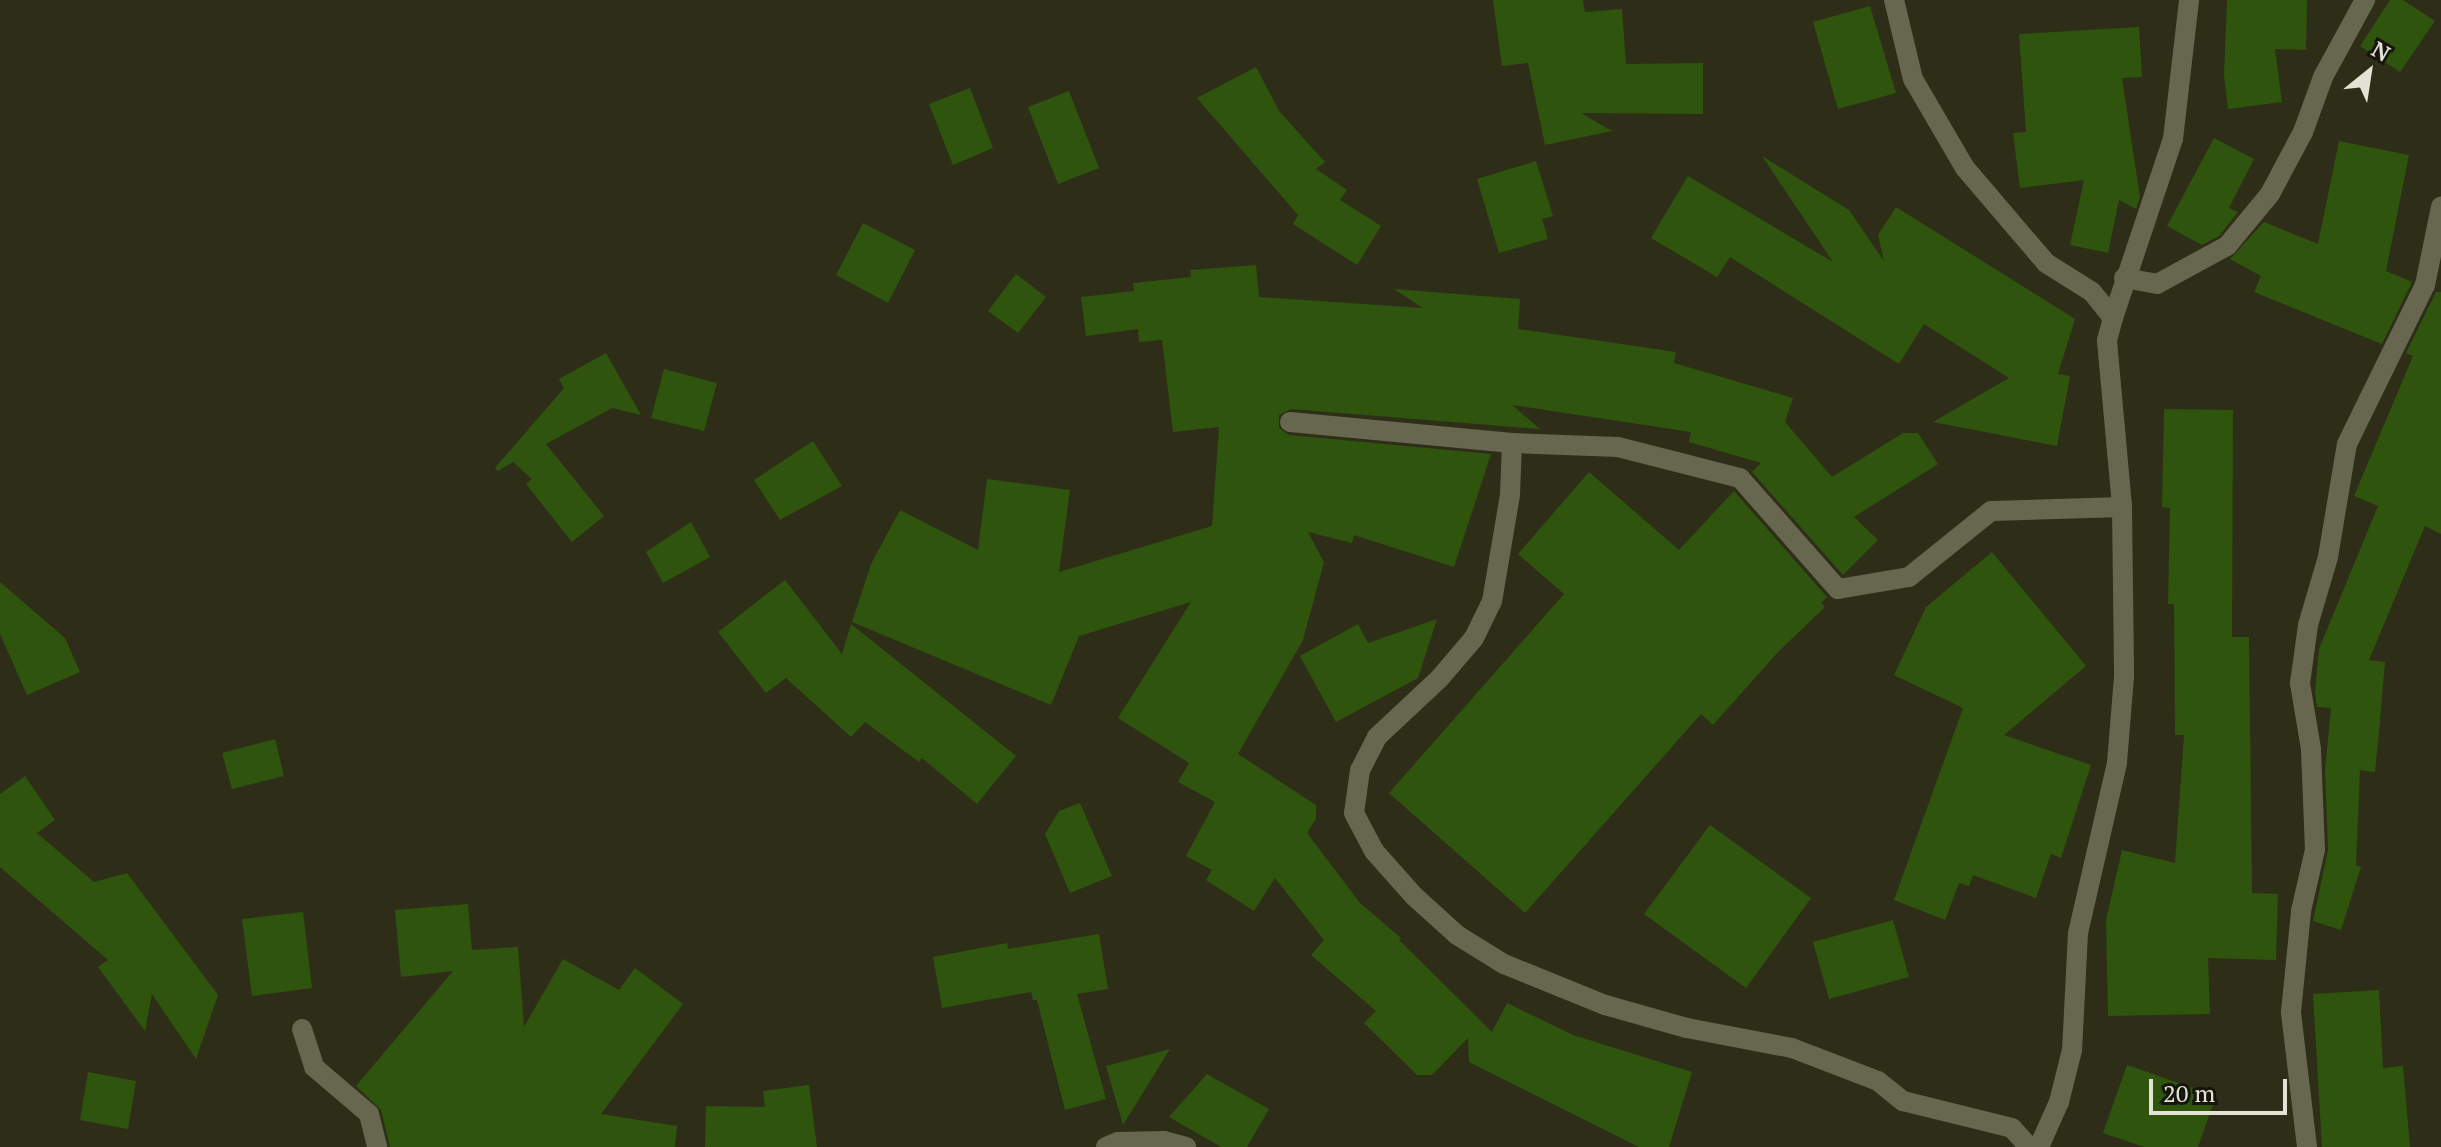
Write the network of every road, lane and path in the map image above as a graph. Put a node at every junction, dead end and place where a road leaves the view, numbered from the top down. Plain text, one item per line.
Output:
1 (1894, 0) edge
2 (2189, 0) edge
3 (2365, 0) edge
4 (2441, 207) edge
5 (2124, 278) junction
6 (2113, 318) junction
7 (1290, 422) dead end
8 (1512, 443) junction
9 (2122, 507) junction
10 (302, 1029) dead end
11 (377, 1147) edge
12 (1106, 1147) edge
13 (1186, 1147) edge
14 (2029, 1147) edge
15 (2039, 1147) edge
16 (2307, 1147) edge

1 - 6 street
2 - 5 street
3 - 5 street
4 - 16 street
5 - 6 street
6 - 9 street
7 - 8 street
8 - 9 street
8 - 14 street
9 - 15 street
10 - 11 street
12 - 13 street

